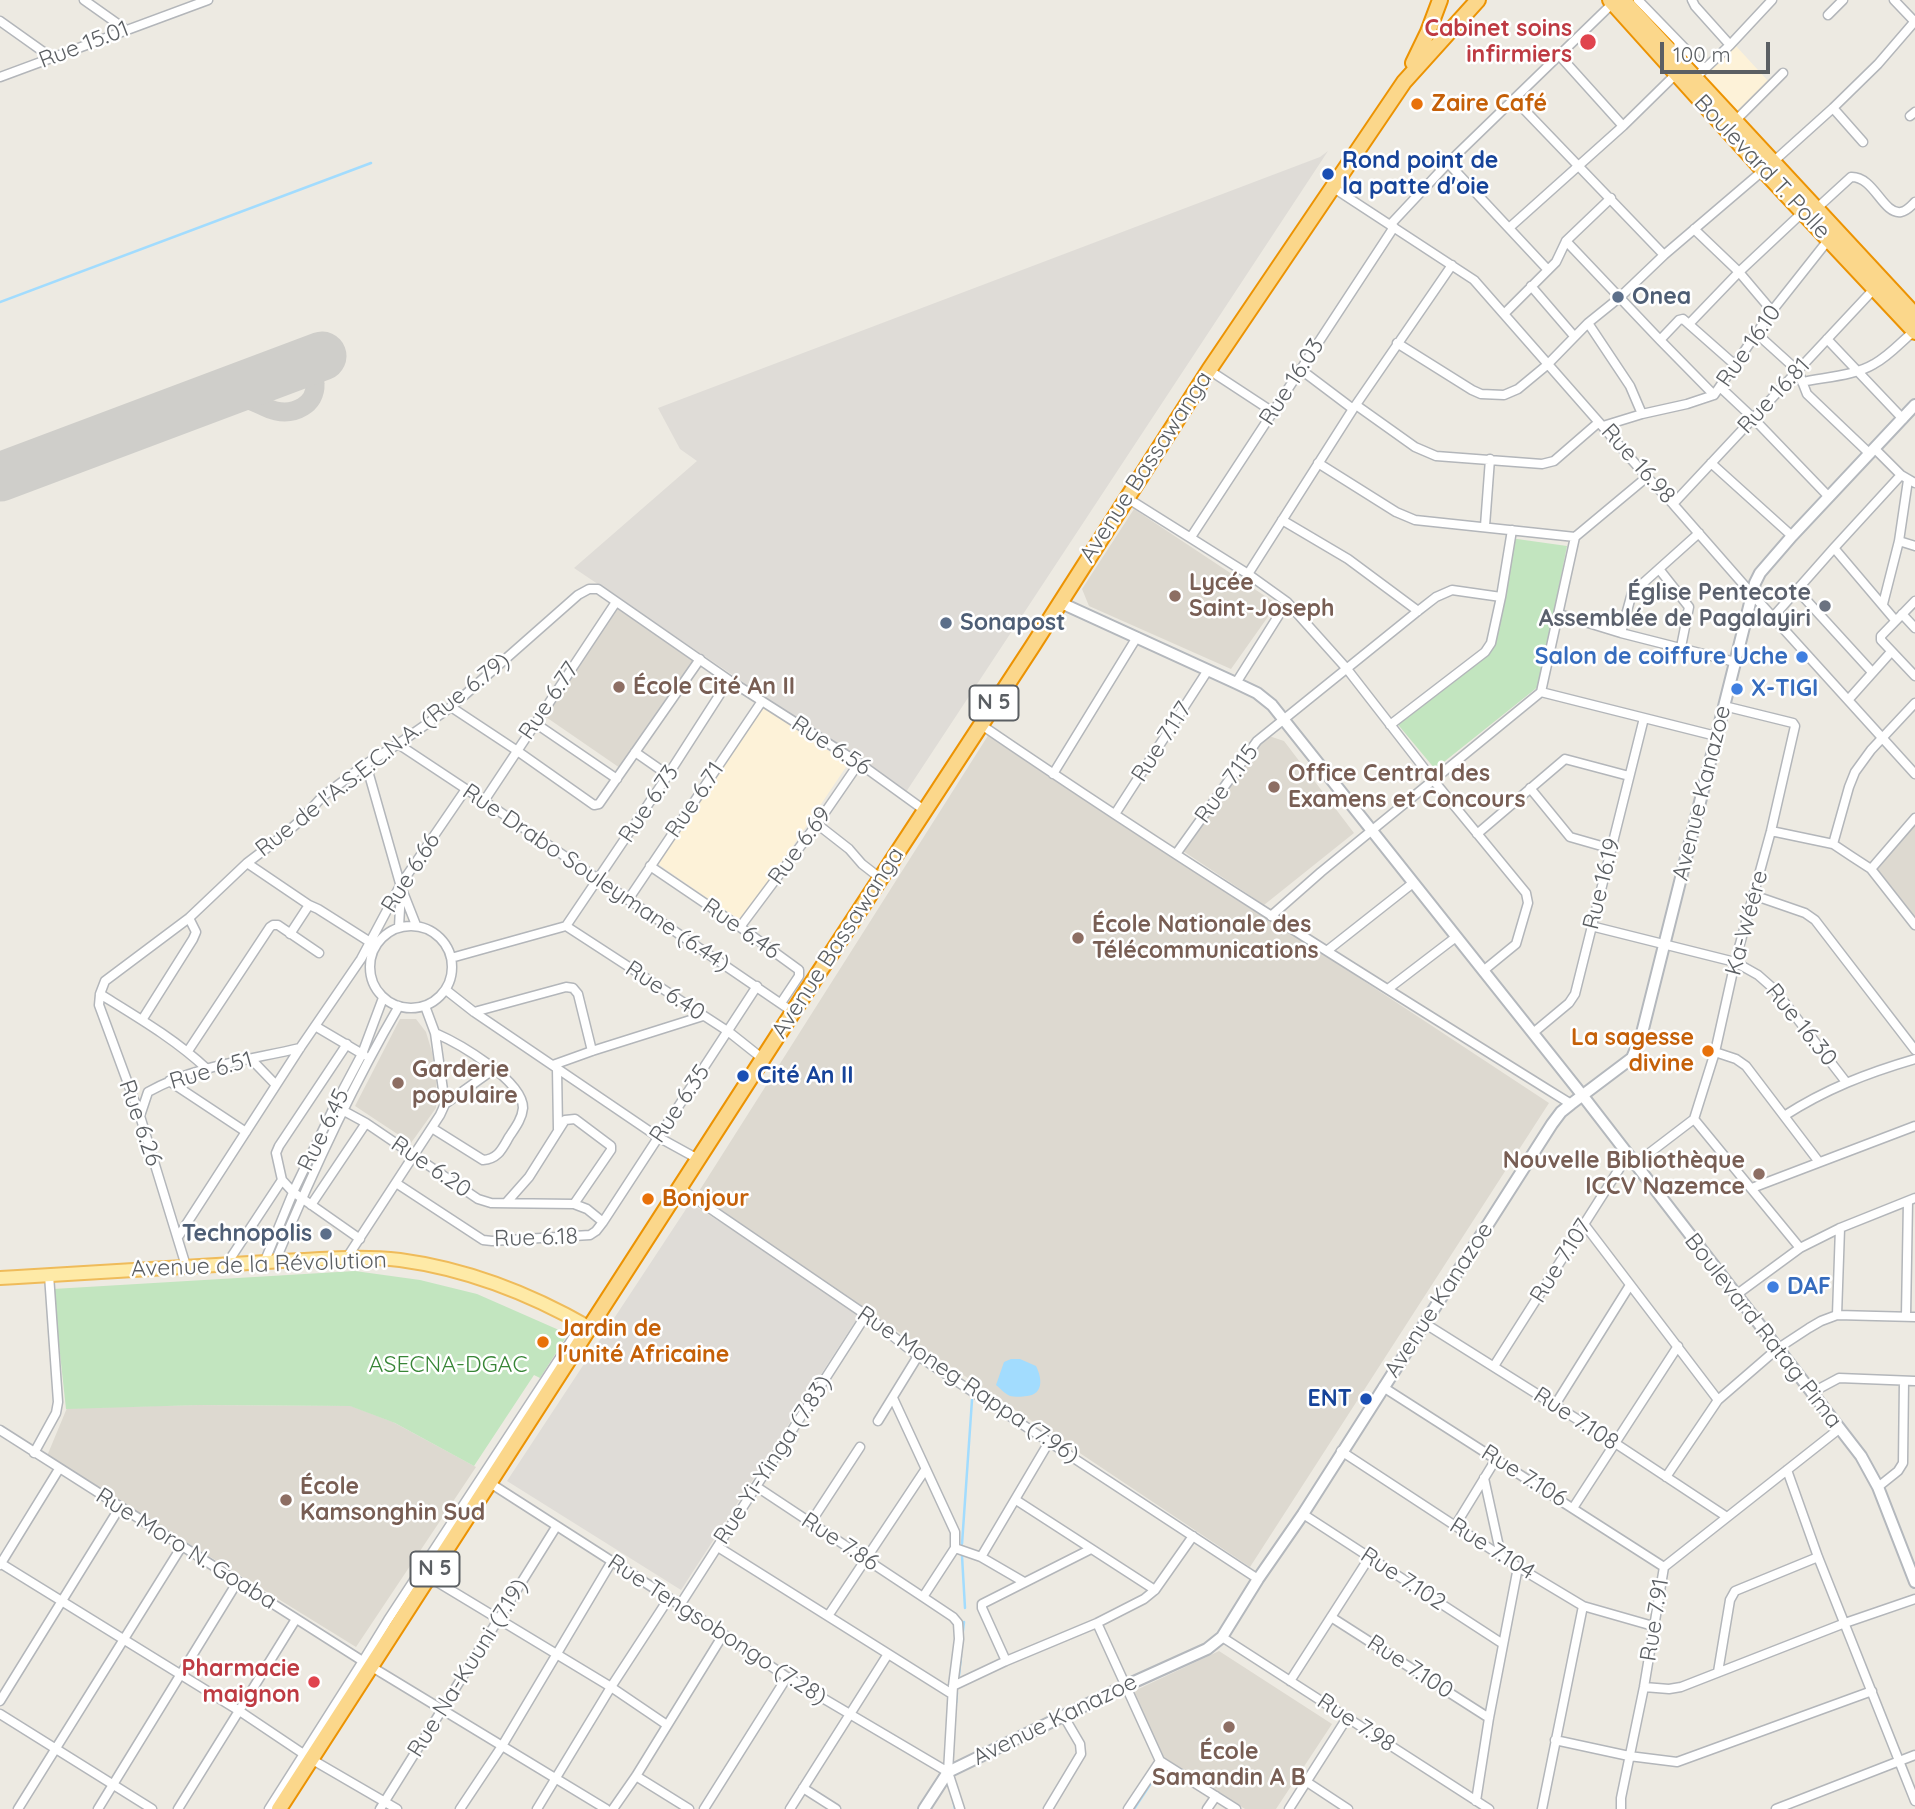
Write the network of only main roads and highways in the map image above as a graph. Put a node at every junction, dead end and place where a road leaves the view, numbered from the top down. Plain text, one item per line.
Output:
1 (1440, 0) edge
2 (1478, 0) edge
3 (1615, 1) edge
4 (1404, 82) junction
5 (1768, 166) junction
6 (1810, 211) junction
7 (1915, 315) edge
8 (1914, 332) edge
9 (0, 1278) edge
10 (586, 1326) junction
11 (279, 1809) edge

1 - 4 highway, Avenue Bassawanga / N 5
2 - 4 highway, Avenue Bassawanga / N 5
3 - 5 highway, Boulevard T. Polle
3 - 5 highway, Boulevard T. Polle
4 - 10 highway, Avenue Bassawanga / N 5
5 - 6 highway, Boulevard T. Polle
6 - 7 highway, Boulevard T. Polle
6 - 8 highway, Boulevard T. Polle
9 - 10 main road, Avenue de la Révolution
10 - 11 highway, Avenue Bassawanga / N 5

